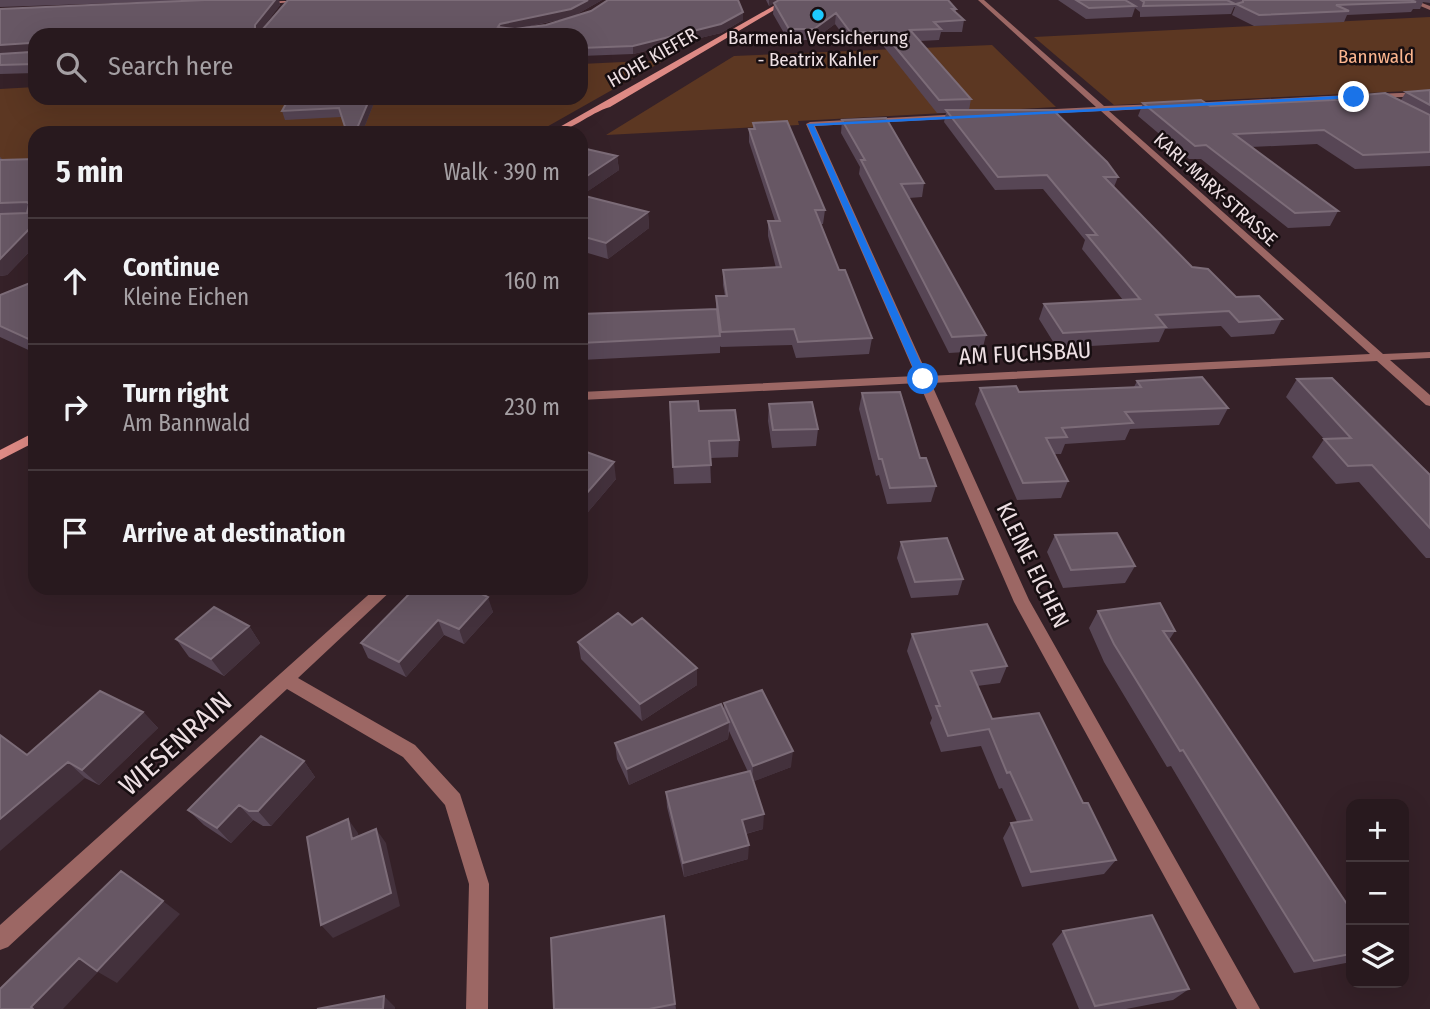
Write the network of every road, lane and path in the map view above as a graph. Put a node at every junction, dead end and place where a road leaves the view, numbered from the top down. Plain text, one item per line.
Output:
1 (323, 0) edge
2 (788, 0) edge
3 (981, 0) edge
4 (1409, 0) edge
5 (248, 3) edge
6 (1430, 8) edge
7 (1430, 94) edge
8 (1354, 97) edge
9 (1384, 102) edge
10 (607, 105) junction
11 (1181, 105) edge
12 (1167, 106) edge
13 (1101, 109) junction
14 (1025, 113) edge
15 (971, 116) edge
16 (565, 126) edge
17 (578, 126) edge
18 (1430, 355) edge
19 (1380, 358) junction
20 (923, 379) junction
21 (588, 396) edge
22 (1430, 402) edge
23 (28, 440) edge
24 (0, 456) edge
25 (378, 595) edge
26 (287, 680) junction
27 (0, 939) edge
28 (477, 1009) edge
29 (1249, 1009) edge

1 - 5 street
2 - 10 street, HOHE KIEFER
3 - 13 street, KARL-MARX-STRASSE
4 - 6 street
7 - 9 street
8 - 11 street
10 - 16 street, HOHE KIEFER
10 - 17 street, HOHE KIEFER
12 - 13 street
13 - 14 street
13 - 19 street, KARL-MARX-STRASSE
15 - 20 street, KLEINE EICHEN
18 - 19 street, AM FUCHSBAU
19 - 20 street, AM FUCHSBAU
19 - 22 street, KARL-MARX-STRASSE
20 - 21 street, AM FUCHSBAU
20 - 29 street, KLEINE EICHEN
23 - 24 street
25 - 26 street, WIESENRAIN
26 - 27 street, WIESENRAIN
26 - 28 street

